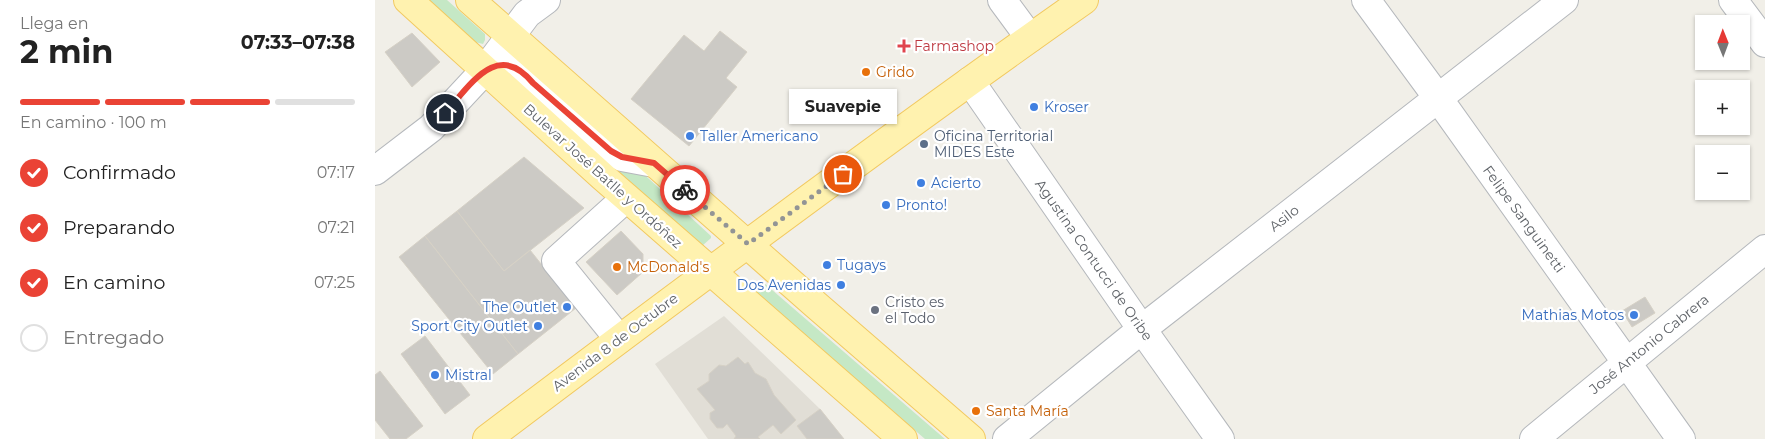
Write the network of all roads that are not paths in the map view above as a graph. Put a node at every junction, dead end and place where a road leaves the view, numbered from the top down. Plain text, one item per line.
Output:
1 (408, 0) edge
2 (470, 0) edge
3 (546, 0) edge
4 (1002, 0) edge
5 (1084, 0) edge
6 (1366, 0) edge
7 (1564, 0) edge
8 (1733, 0) edge
9 (510, 36) junction
10 (1030, 38) junction
11 (1765, 43) edge
12 (485, 70) junction
13 (970, 81) junction
14 (1438, 98) junction
15 (654, 163) junction
16 (375, 171) edge
17 (626, 198) junction
18 (748, 244) junction
19 (1765, 249) edge
20 (709, 271) junction
21 (1142, 329) junction
22 (619, 338) junction
23 (1627, 362) junction
24 (487, 439) edge
25 (903, 439) edge
26 (971, 439) edge
27 (1007, 439) edge
28 (1220, 439) edge
29 (1534, 439) edge
30 (1681, 439) edge

1 - 12 main road, Bulevar José Batlle y Ordóñez
2 - 9 main road
3 - 9 street
4 - 10 street
5 - 10 main road, Avenida 8 de Octubre
6 - 14 street, Felipe Sanguinetti
7 - 14 street, Asilo
8 - 11 street
9 - 12 street
9 - 15 main road
10 - 13 main road, Avenida 8 de Octubre
12 - 15 street, Bulevar José Batlle y Ordóñez
12 - 16 street
12 - 17 main road, Bulevar José Batlle y Ordóñez
13 - 18 main road, Avenida 8 de Octubre
13 - 21 street, Agustina Contucci de Oribe
14 - 21 street, Asilo
14 - 23 street, Felipe Sanguinetti
15 - 18 main road
17 - 20 main road, Bulevar José Batlle y Ordóñez
17 - 22 street
18 - 20 main road, Avenida 8 de Octubre
18 - 26 main road
19 - 23 street, José Antonio Cabrera
20 - 22 main road, Avenida 8 de Octubre
20 - 25 main road, Bulevar José Batlle y Ordóñez
21 - 27 street, Asilo
21 - 28 street, Agustina Contucci de Oribe
22 - 24 main road, Avenida 8 de Octubre
23 - 29 street, José Antonio Cabrera
23 - 30 street, Felipe Sanguinetti

